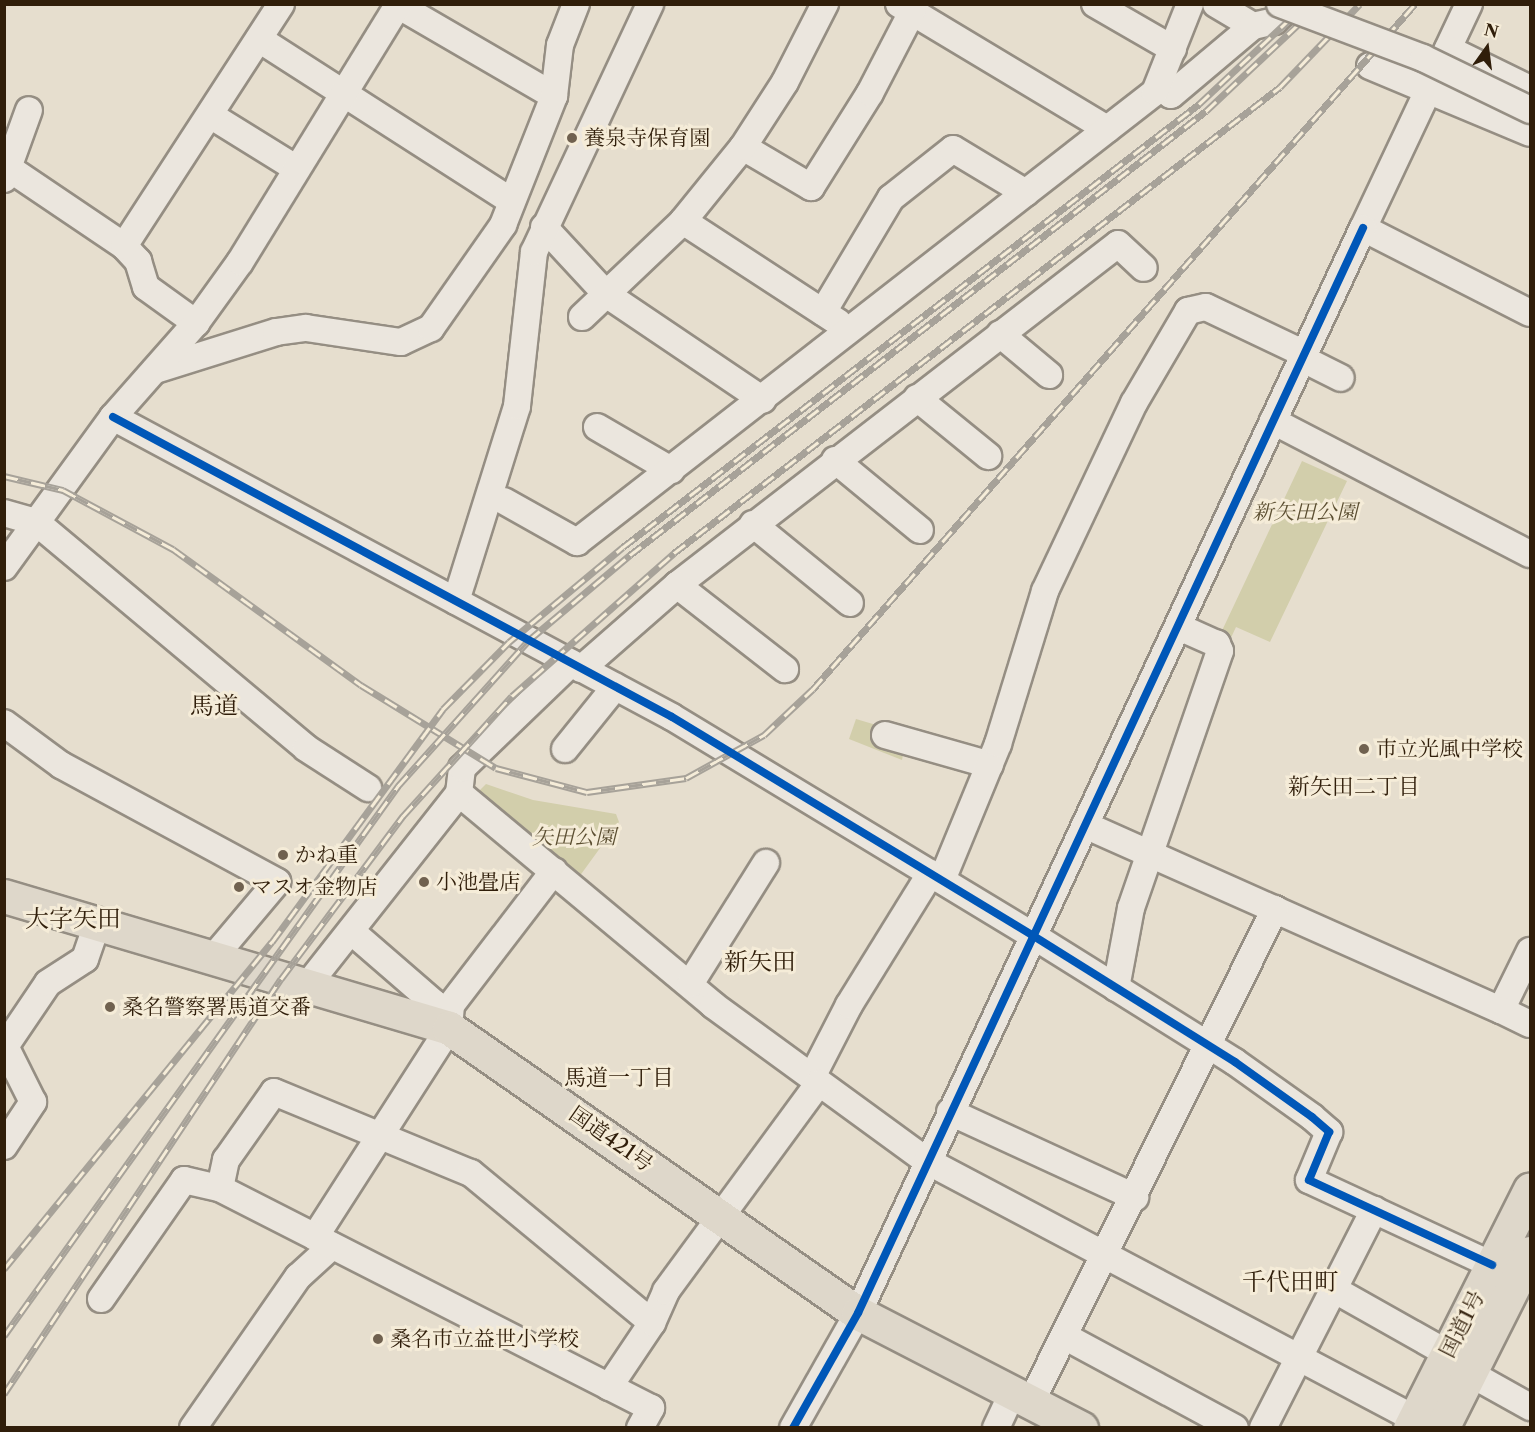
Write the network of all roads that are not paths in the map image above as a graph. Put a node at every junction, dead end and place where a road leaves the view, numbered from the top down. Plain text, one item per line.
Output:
1 (281, 4) edge
2 (576, 4) edge
3 (650, 4) edge
4 (825, 4) edge
5 (1095, 4) edge
6 (1190, 4) edge
7 (1216, 4) edge
8 (1280, 4) edge
9 (1292, 4) edge
10 (1469, 4) edge
11 (397, 5) edge
12 (906, 8) edge
13 (1253, 26) junction
14 (259, 39) junction
15 (1173, 49) junction
16 (1448, 49) junction
17 (1370, 66) dead end
18 (1159, 84) junction
19 (1428, 88) junction
20 (1530, 89) edge
21 (343, 94) junction
22 (554, 96) junction
23 (29, 110) dead end
24 (1530, 110) edge
25 (210, 115) junction
26 (1107, 129) junction
27 (1530, 133) edge
28 (743, 147) junction
29 (297, 169) junction
30 (7, 174) edge
31 (1026, 194) junction
32 (511, 201) junction
33 (682, 221) junction
34 (544, 227) junction
35 (1363, 228) junction
36 (124, 246) junction
37 (1144, 268) dead end
38 (606, 294) junction
39 (823, 312) junction
40 (1530, 313) edge
41 (582, 317) dead end
42 (196, 323) junction
43 (853, 332) junction
44 (1000, 334) junction
45 (1304, 357) junction
46 (155, 370) junction
47 (1049, 375) dead end
48 (1341, 378) dead end
49 (917, 398) junction
50 (763, 400) junction
51 (113, 417) junction
52 (1273, 421) junction
53 (597, 427) dead end
54 (988, 456) dead end
55 (835, 460) junction
56 (671, 470) junction
57 (504, 501) dead end
58 (4, 513) edge
59 (36, 522) junction
60 (753, 524) junction
61 (920, 530) dead end
62 (1530, 554) edge
63 (4, 567) edge
64 (677, 585) junction
65 (456, 601) junction
66 (850, 603) dead end
67 (1179, 627) junction
68 (576, 666) junction
69 (785, 669) dead end
70 (615, 687) junction
71 (4, 723) edge
72 (885, 735) dead end
73 (564, 749) dead end
74 (990, 765) junction
75 (368, 788) dead end
76 (459, 793) junction
77 (1085, 825) junction
78 (1152, 852) junction
79 (766, 863) dead end
80 (554, 871) junction
81 (937, 876) junction
82 (4, 896) edge
83 (1275, 909) junction
84 (98, 925) junction
85 (351, 931) junction
86 (1032, 935) junction
87 (1530, 951) edge
88 (213, 957) junction
89 (690, 984) junction
90 (306, 987) junction
91 (1116, 988) junction
92 (1501, 1010) junction
93 (1530, 1024) edge
94 (444, 1026) junction
95 (1209, 1045) junction
96 (5, 1048) edge
97 (815, 1080) junction
98 (950, 1112) junction
99 (384, 1136) junction
100 (4, 1146) edge
101 (927, 1161) junction
102 (220, 1188) junction
103 (1530, 1189) edge
104 (1135, 1197) junction
105 (1374, 1210) junction
106 (723, 1218) junction
107 (324, 1241) junction
108 (1530, 1253) edge
109 (1105, 1255) junction
110 (1513, 1280) edge
111 (1335, 1290) junction
112 (101, 1299) dead end
113 (858, 1313) junction
114 (652, 1323) junction
115 (1064, 1336) junction
116 (1298, 1358) junction
117 (1459, 1363) junction
118 (609, 1387) junction
119 (1022, 1397) junction
120 (1530, 1407) edge
121 (804, 1423) edge
122 (1422, 1425) edge
123 (193, 1428) edge
124 (640, 1428) edge
125 (996, 1428) edge
126 (1081, 1428) edge
127 (1234, 1428) edge
128 (1263, 1428) edge

1 - 14 street
2 - 22 street
3 - 34 street
4 - 28 street
5 - 15 street
6 - 15 street
7 - 13 street
8 - 24 street, bridge
9 - 13 street
10 - 16 street
11 - 21 street
11 - 22 street
12 - 26 street
12 - 28 street
13 - 18 street
14 - 21 street
14 - 25 street
15 - 18 street
16 - 19 street
16 - 20 street
17 - 19 street
18 - 26 street
19 - 27 street
19 - 35 street
21 - 29 street
21 - 32 street
22 - 32 street
23 - 30 street
25 - 29 street
25 - 36 street
26 - 31 street
28 - 33 street
29 - 42 street
30 - 36 street
31 - 39 street
31 - 43 street
32 - 46 street
33 - 38 street
33 - 39 street
34 - 38 street
34 - 65 street
35 - 40 street
35 - 45 street
36 - 42 street
37 - 44 street
38 - 41 street
38 - 50 street
39 - 43 street
42 - 46 street
43 - 50 street
44 - 47 street
44 - 49 street
45 - 48 street
45 - 52 street
45 - 74 street
46 - 51 street
49 - 54 street
49 - 55 street
50 - 56 street
51 - 59 street
51 - 65 street
52 - 62 street
52 - 67 street
53 - 56 street
55 - 60 street
55 - 61 street
56 - 57 street
58 - 59 street
59 - 63 street
59 - 75 street
60 - 64 street
60 - 66 street
64 - 68 street
64 - 69 street
65 - 68 street
67 - 77 street
67 - 78 street
68 - 70 street
68 - 76 street
70 - 73 street
70 - 81 street
71 - 88 street
72 - 74 street
74 - 81 street
76 - 80 street
76 - 85 street
77 - 78 street
77 - 86 street
78 - 83 street
78 - 91 street
79 - 89 street
80 - 89 street
80 - 94 street
81 - 86 street
81 - 97 street
82 - 84 highway, 国道421号
83 - 92 street
83 - 95 street
84 - 88 highway, 国道421号
84 - 96 street
85 - 90 street
85 - 94 street
86 - 91 street
86 - 98 street
87 - 92 street
88 - 90 highway, 国道421号
89 - 97 street
90 - 94 highway, 国道421号
91 - 95 street
92 - 93 street
94 - 99 street
94 - 106 highway, 国道421号
95 - 104 street
95 - 105 street
96 - 100 street
97 - 101 street
97 - 106 street
98 - 101 street
98 - 104 street
99 - 102 street
99 - 107 street
99 - 114 street
101 - 109 street
101 - 113 street
102 - 107 street
102 - 112 street
103 - 110 highway, 国道1号
104 - 109 street
105 - 110 street
105 - 111 street
106 - 113 highway, 国道421号
106 - 114 street
107 - 118 street
107 - 123 street
108 - 110 highway, 国道1号
109 - 115 street
109 - 116 street
110 - 117 highway, 国道1号
111 - 116 street
111 - 117 street
113 - 119 highway, 国道421号
113 - 121 street
114 - 118 street
115 - 119 street
115 - 127 street
116 - 122 street
116 - 128 street
117 - 120 street
117 - 122 highway, 国道1号
118 - 124 street
119 - 125 street
119 - 126 highway, 国道421号

